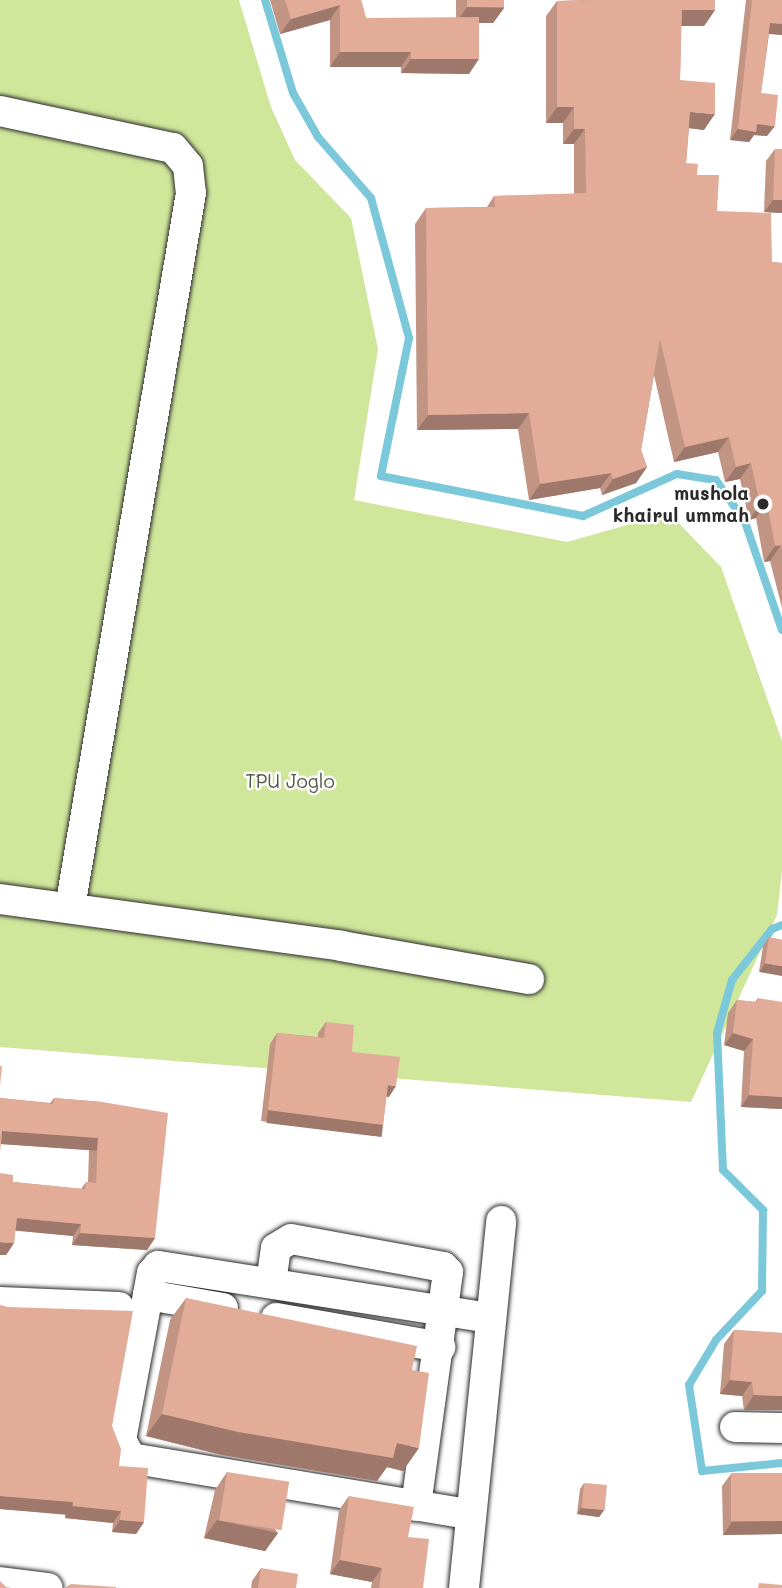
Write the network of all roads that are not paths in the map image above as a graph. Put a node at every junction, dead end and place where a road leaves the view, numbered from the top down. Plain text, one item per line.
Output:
1 (0, 111) edge
2 (0, 899) edge
3 (70, 908) junction
4 (529, 979) dead end
5 (501, 1221) dead end
6 (271, 1283) junction
7 (148, 1295) junction
8 (0, 1302) edge
9 (119, 1307) dead end
10 (445, 1312) junction
11 (491, 1318) junction
12 (440, 1347) junction
13 (734, 1427) dead end
14 (782, 1428) edge
15 (416, 1506) junction
16 (468, 1514) junction
17 (0, 1581) edge
18 (48, 1588) edge
19 (464, 1588) edge

1 - 3 street
2 - 3 street
3 - 4 street
5 - 11 street
6 - 7 street
6 - 10 street
6 - 10 street
7 - 12 street
7 - 15 street
8 - 9 street
10 - 11 street
10 - 12 street
11 - 16 street
12 - 15 street
13 - 14 street
15 - 16 street
16 - 19 street
17 - 18 street

